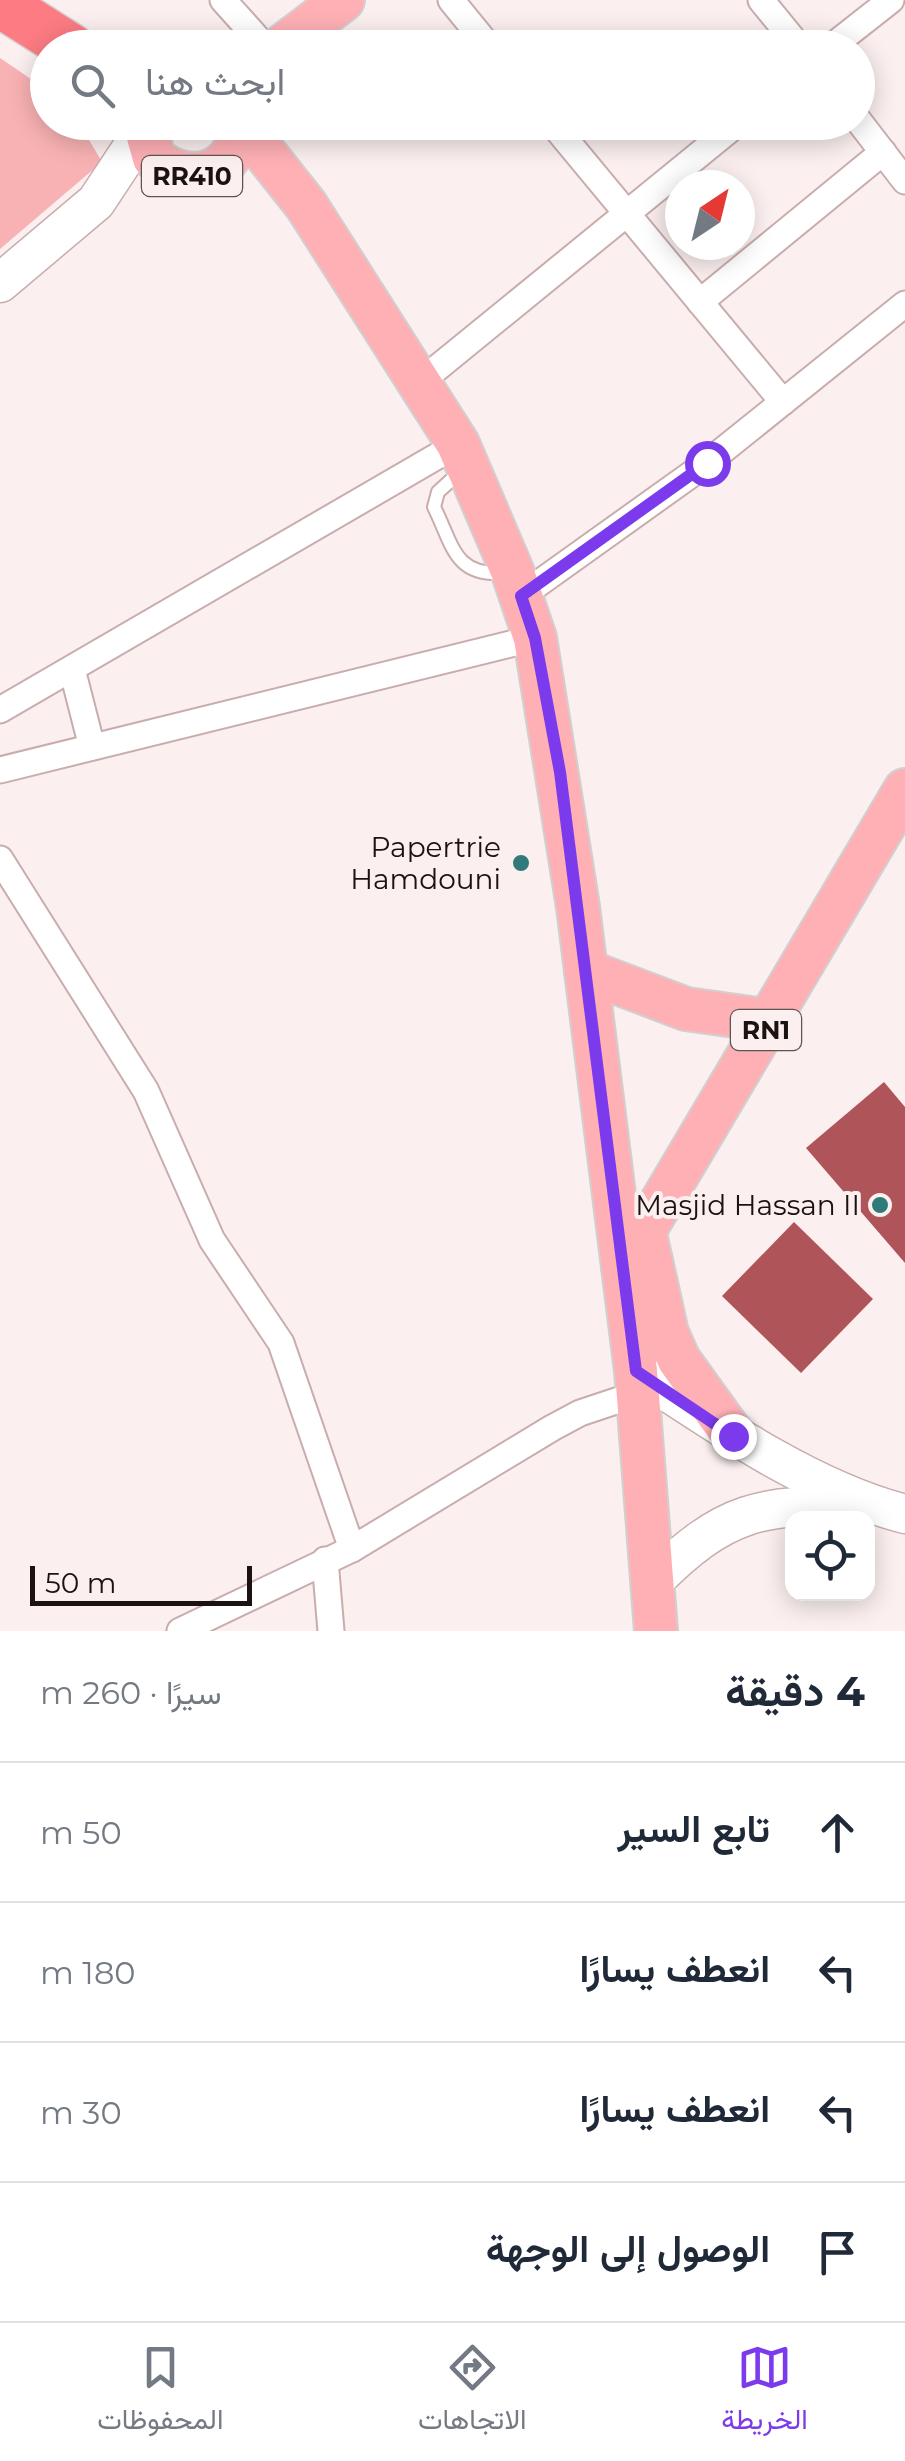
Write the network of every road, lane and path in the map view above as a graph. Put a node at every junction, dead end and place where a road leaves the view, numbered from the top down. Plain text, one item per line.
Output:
1 (223, 0) edge
2 (343, 0) edge
3 (451, 0) edge
4 (761, 0) edge
5 (891, 0) edge
6 (0, 3) edge
7 (48, 30) edge
8 (250, 30) edge
9 (304, 30) edge
10 (475, 30) edge
11 (785, 30) edge
12 (853, 30) edge
13 (136, 140) edge
14 (148, 140) edge
15 (239, 140) edge
16 (254, 140) edge
17 (567, 140) edge
18 (718, 140) edge
19 (874, 140) edge
20 (883, 152) junction
21 (223, 166) junction
22 (179, 174) junction
23 (905, 181) edge
24 (96, 202) junction
25 (306, 205) junction
26 (628, 215) junction
27 (0, 283) edge
28 (700, 302) junction
29 (905, 304) edge
30 (420, 382) junction
31 (783, 402) junction
32 (462, 455) junction
33 (517, 584) junction
34 (535, 638) junction
35 (72, 669) junction
36 (0, 710) edge
37 (92, 747) junction
38 (0, 770) edge
39 (905, 790) edge
40 (0, 859) edge
41 (586, 971) junction
42 (772, 1021) junction
43 (644, 1228) junction
44 (623, 1268) junction
45 (637, 1383) junction
46 (733, 1436) junction
47 (897, 1512) edge
48 (352, 1549) junction
49 (325, 1560) junction
50 (652, 1583) junction
51 (180, 1631) edge
52 (331, 1631) edge
53 (656, 1631) edge

1 - 8 street
2 - 9 main road
3 - 10 street
4 - 11 street
5 - 12 street
6 - 7 highway
13 - 24 main road
14 - 22 main road, RR410
15 - 21 main road, RR410
16 - 25 main road, RR410
17 - 26 street
18 - 26 street
19 - 20 street
20 - 23 street
20 - 28 street
21 - 22 main road, RR410
21 - 25 main road, RR410
22 - 24 main road
24 - 27 main road
25 - 30 main road, RR410
26 - 28 street
26 - 30 street
28 - 31 street
29 - 31 street
30 - 32 main road, RR410
31 - 33 street
32 - 33 main road, RR410
32 - 35 street
33 - 34 main road, RR410
34 - 37 street
34 - 41 main road, RR410
35 - 36 street
35 - 37 street
37 - 38 street
39 - 42 main road, RN1
40 - 48 street
41 - 42 main road
41 - 44 main road, RR410
42 - 43 main road, RN1
43 - 44 main road, RN1
43 - 46 main road
44 - 45 main road
45 - 46 main road
45 - 48 street
45 - 50 main road
46 - 47 main road
47 - 50 main road
48 - 49 street
49 - 51 street
49 - 52 street
50 - 53 main road

